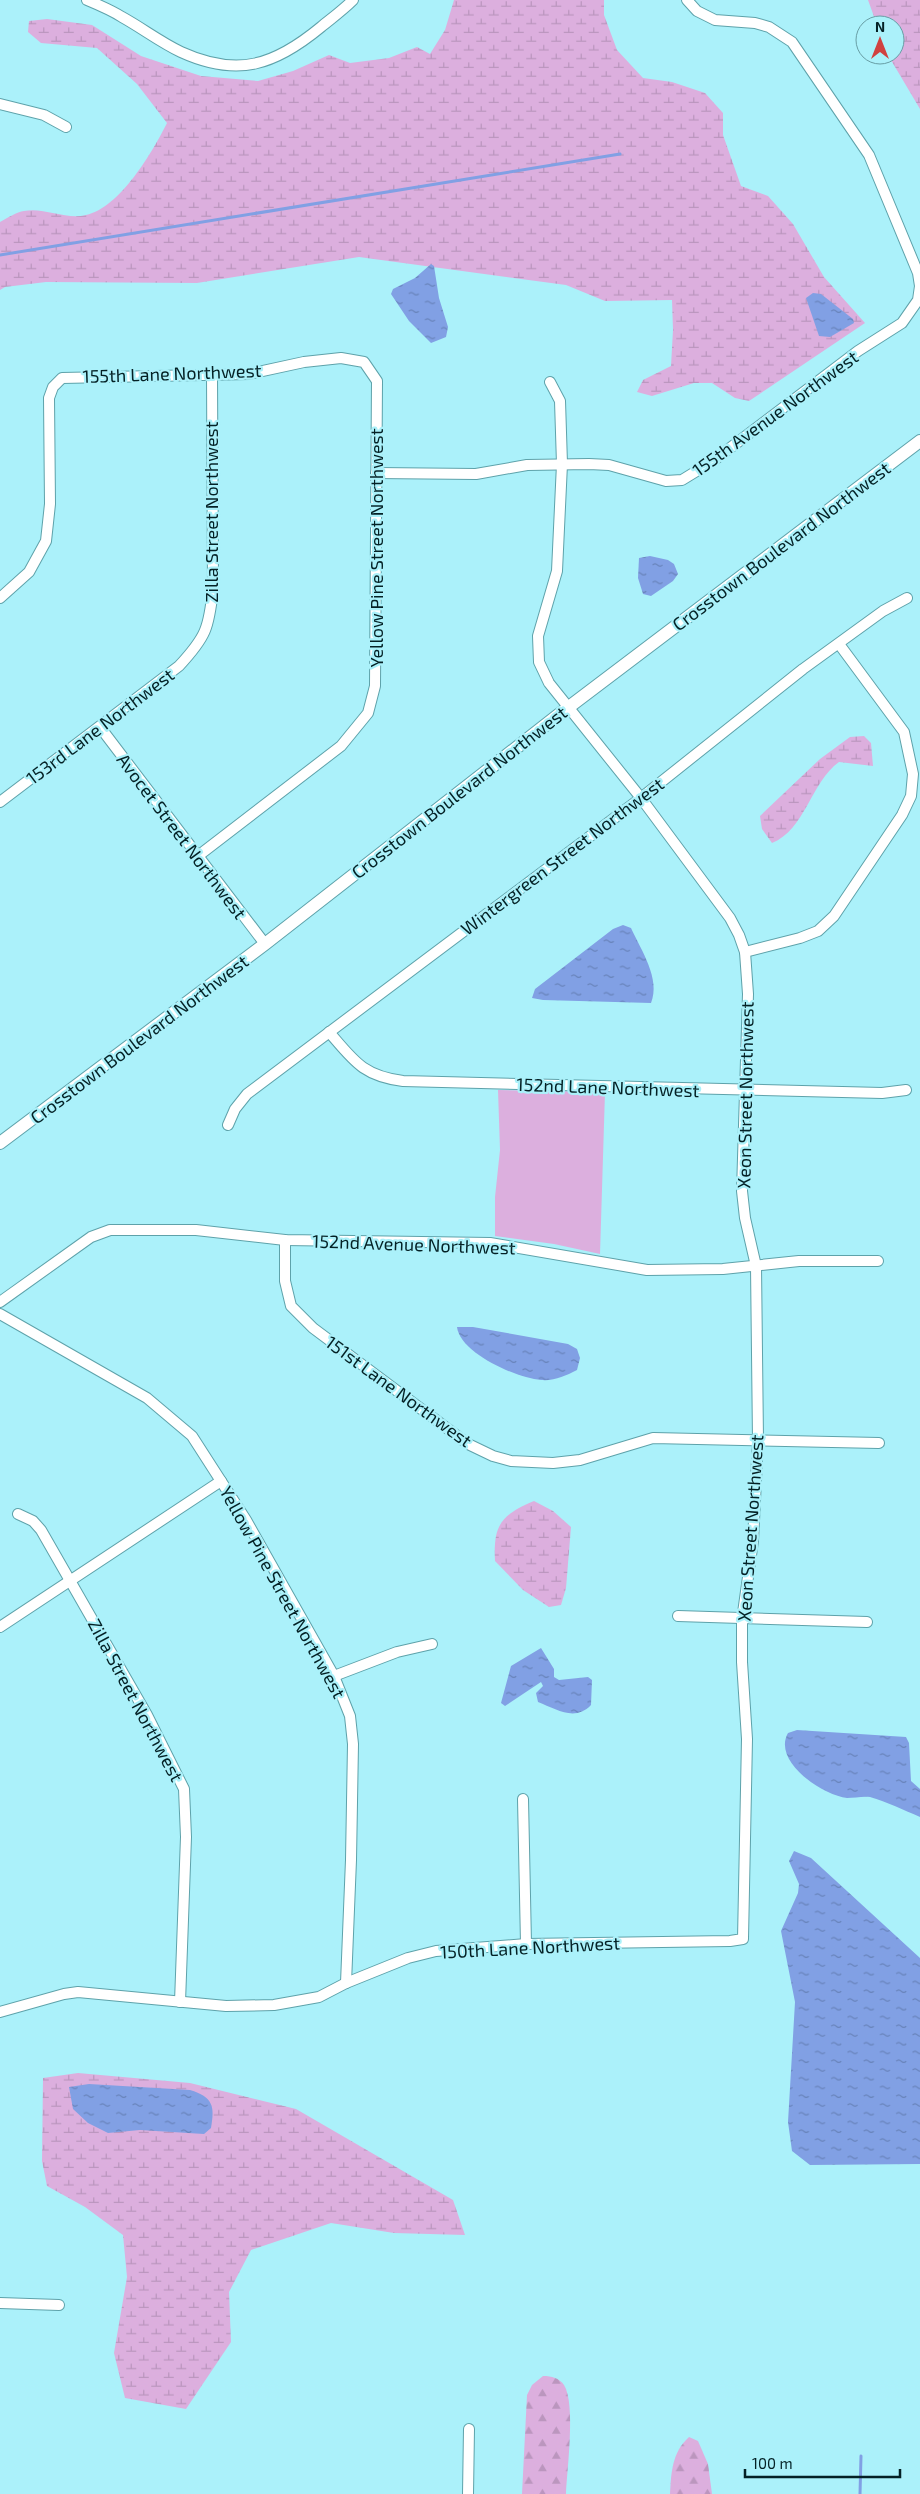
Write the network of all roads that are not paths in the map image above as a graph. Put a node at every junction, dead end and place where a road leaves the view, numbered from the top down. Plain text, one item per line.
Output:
1 (87, 0) edge
2 (353, 0) edge
3 (687, 0) edge
4 (0, 104) edge
5 (66, 127) dead end
6 (369, 367) joint
7 (212, 374) junction
8 (550, 382) dead end
9 (920, 442) edge
10 (562, 464) junction
11 (376, 473) junction
12 (0, 598) edge
13 (907, 598) dead end
14 (839, 644) junction
15 (197, 647) joint
16 (568, 707) junction
17 (100, 727) junction
18 (641, 798) junction
19 (0, 802) edge
20 (198, 856) junction
21 (264, 944) junction
22 (744, 952) junction
23 (329, 1032) junction
24 (745, 1090) junction
25 (906, 1090) dead end
26 (228, 1125) dead end
27 (0, 1143) edge
28 (285, 1240) junction
29 (878, 1261) dead end
30 (756, 1266) junction
31 (0, 1302) edge
32 (0, 1314) edge
33 (758, 1440) junction
34 (879, 1443) dead end
35 (221, 1481) junction
36 (18, 1514) dead end
37 (70, 1581) junction
38 (678, 1616) dead end
39 (742, 1620) junction
40 (867, 1622) dead end
41 (0, 1627) edge
42 (432, 1644) dead end
43 (334, 1676) junction
44 (523, 1800) dead end
45 (743, 1939) joint
46 (526, 1944) junction
47 (346, 1983) junction
48 (180, 2002) junction
49 (0, 2012) edge
50 (0, 2303) edge
51 (60, 2305) dead end
52 (469, 2429) dead end
53 (468, 2494) edge

1 - 2 street
3 - 10 street, 155th Avenue Northwest
4 - 5 street
6 - 7 street, 155th Lane Northwest
6 - 11 street, Yellow Pine Street Northwest
7 - 12 street, 155th Lane Northwest
7 - 15 street, Zilla Street Northwest
8 - 10 street, Xeon Street Northwest
9 - 16 street, Crosstown Boulevard Northwest
10 - 11 street, 155th Avenue Northwest
10 - 16 street, Xeon Street Northwest
11 - 20 street, Yellow Pine Street Northwest
13 - 14 street, Wintergreen Street Northwest
14 - 18 street, Wintergreen Street Northwest
14 - 22 street
15 - 17 street, 153rd Lane Northwest
16 - 18 street, Xeon Street Northwest
16 - 21 street, Crosstown Boulevard Northwest
17 - 19 street, 153rd Lane Northwest
17 - 20 street, Avocet Street Northwest
18 - 22 street, Xeon Street Northwest
18 - 23 street, Wintergreen Street Northwest
20 - 21 street, Avocet Street Northwest
21 - 27 street, Crosstown Boulevard Northwest
22 - 24 street, Xeon Street Northwest
23 - 24 street, 152nd Lane Northwest
23 - 26 street, Wintergreen Street Northwest
24 - 25 street, 152nd Lane Northwest
24 - 30 street, Xeon Street Northwest
28 - 30 street, 152nd Avenue Northwest
28 - 31 street, 152nd Avenue Northwest
28 - 33 street, 151st Lane Northwest
29 - 30 street, 152nd Avenue Northwest
30 - 33 street, Xeon Street Northwest
32 - 35 street, Yellow Pine Street Northwest
33 - 34 street, 151st Lane Northwest
33 - 39 street, Xeon Street Northwest
35 - 37 street
35 - 43 street, Yellow Pine Street Northwest
36 - 37 street, Zilla Street Northwest
37 - 41 street
37 - 48 street, Zilla Street Northwest
38 - 39 street
39 - 40 street
39 - 45 street, Xeon Street Northwest
42 - 43 street
43 - 47 street, Yellow Pine Street Northwest
44 - 46 street
45 - 46 street, 150th Lane Northwest
46 - 47 street, 150th Lane Northwest
47 - 48 street, 150th Lane Northwest
48 - 49 street, 150th Lane Northwest
50 - 51 street
52 - 53 street

